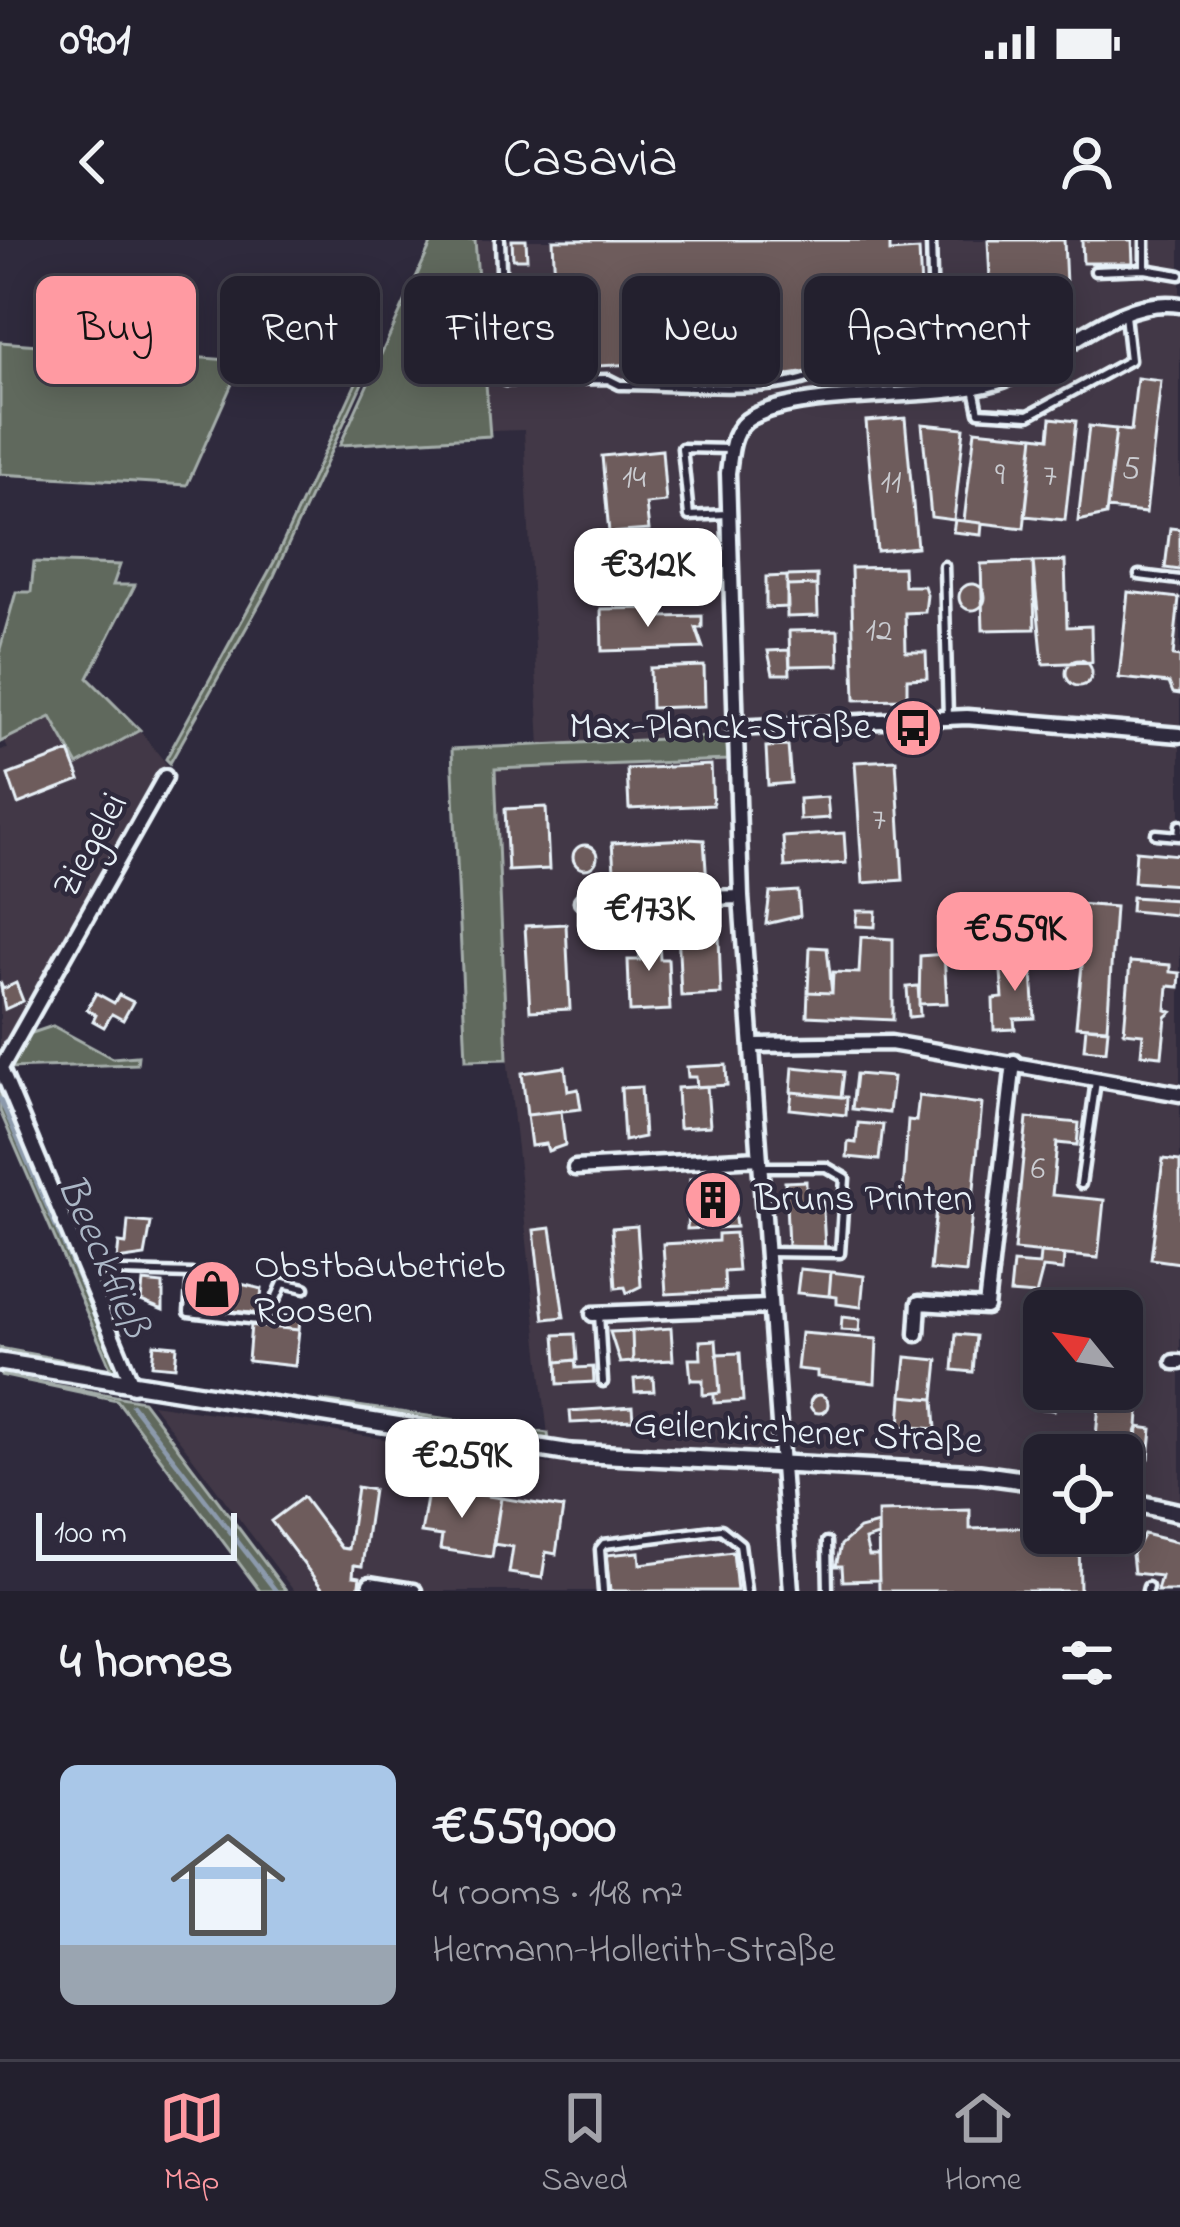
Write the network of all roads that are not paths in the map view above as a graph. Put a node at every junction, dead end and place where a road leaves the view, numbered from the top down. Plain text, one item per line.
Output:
1 (500, 240) edge
2 (931, 240) edge
3 (1145, 240) edge
4 (1145, 269) junction
5 (1095, 271) dead end
6 (1180, 275) edge
7 (932, 276) edge
8 (1180, 305) edge
9 (1124, 314) junction
10 (804, 380) edge
11 (935, 384) edge
12 (974, 388) junction
13 (935, 393) junction
14 (731, 448) junction
15 (729, 514) junction
16 (944, 566) dead end
17 (1139, 575) dead end
18 (1180, 580) edge
19 (948, 718) junction
20 (734, 728) junction
21 (1180, 735) edge
22 (165, 776) dead end
23 (1180, 825) edge
24 (1156, 834) dead end
25 (742, 897) junction
26 (582, 901) dead end
27 (754, 1045) junction
28 (1014, 1062) junction
29 (0, 1069) edge
30 (1096, 1078) junction
31 (1180, 1094) edge
32 (760, 1162) junction
33 (575, 1168) dead end
34 (1081, 1184) dead end
35 (765, 1252) junction
36 (87, 1271) junction
37 (305, 1288) dead end
38 (768, 1306) junction
39 (596, 1314) joint
40 (917, 1334) dead end
41 (0, 1361) edge
42 (603, 1382) dead end
43 (133, 1386) junction
44 (779, 1465) junction
45 (1023, 1480) edge
46 (1143, 1505) edge
47 (1180, 1513) edge
48 (827, 1542) dead end
49 (370, 1584) dead end
50 (414, 1591) edge
51 (603, 1591) edge
52 (746, 1591) edge
53 (790, 1591) edge
54 (828, 1591) edge

1 - 10 lane
2 - 7 lane
3 - 4 lane
4 - 5 lane
4 - 6 lane
8 - 9 street
9 - 12 street
9 - 12 lane
11 - 13 lane
12 - 13 street
13 - 14 street
14 - 15 street
14 - 15 lane
15 - 20 street
16 - 19 lane
17 - 18 lane
19 - 20 street
19 - 21 street
20 - 25 street
22 - 29 street, Ziegelei
23 - 24 lane
25 - 26 street
25 - 27 street
27 - 28 street
27 - 32 street
28 - 30 street
28 - 40 street
29 - 36 street
30 - 31 street
30 - 34 lane
32 - 33 street
32 - 35 street
32 - 35 lane
35 - 38 street
36 - 37 lane
36 - 43 street
38 - 39 street
38 - 44 street
39 - 42 lane
41 - 43 street, Geilenkirchener Straße
43 - 44 street, Geilenkirchener Straße
44 - 45 street, Geilenkirchener Straße
44 - 53 street
46 - 47 street
48 - 54 lane
49 - 50 street
51 - 52 lane

